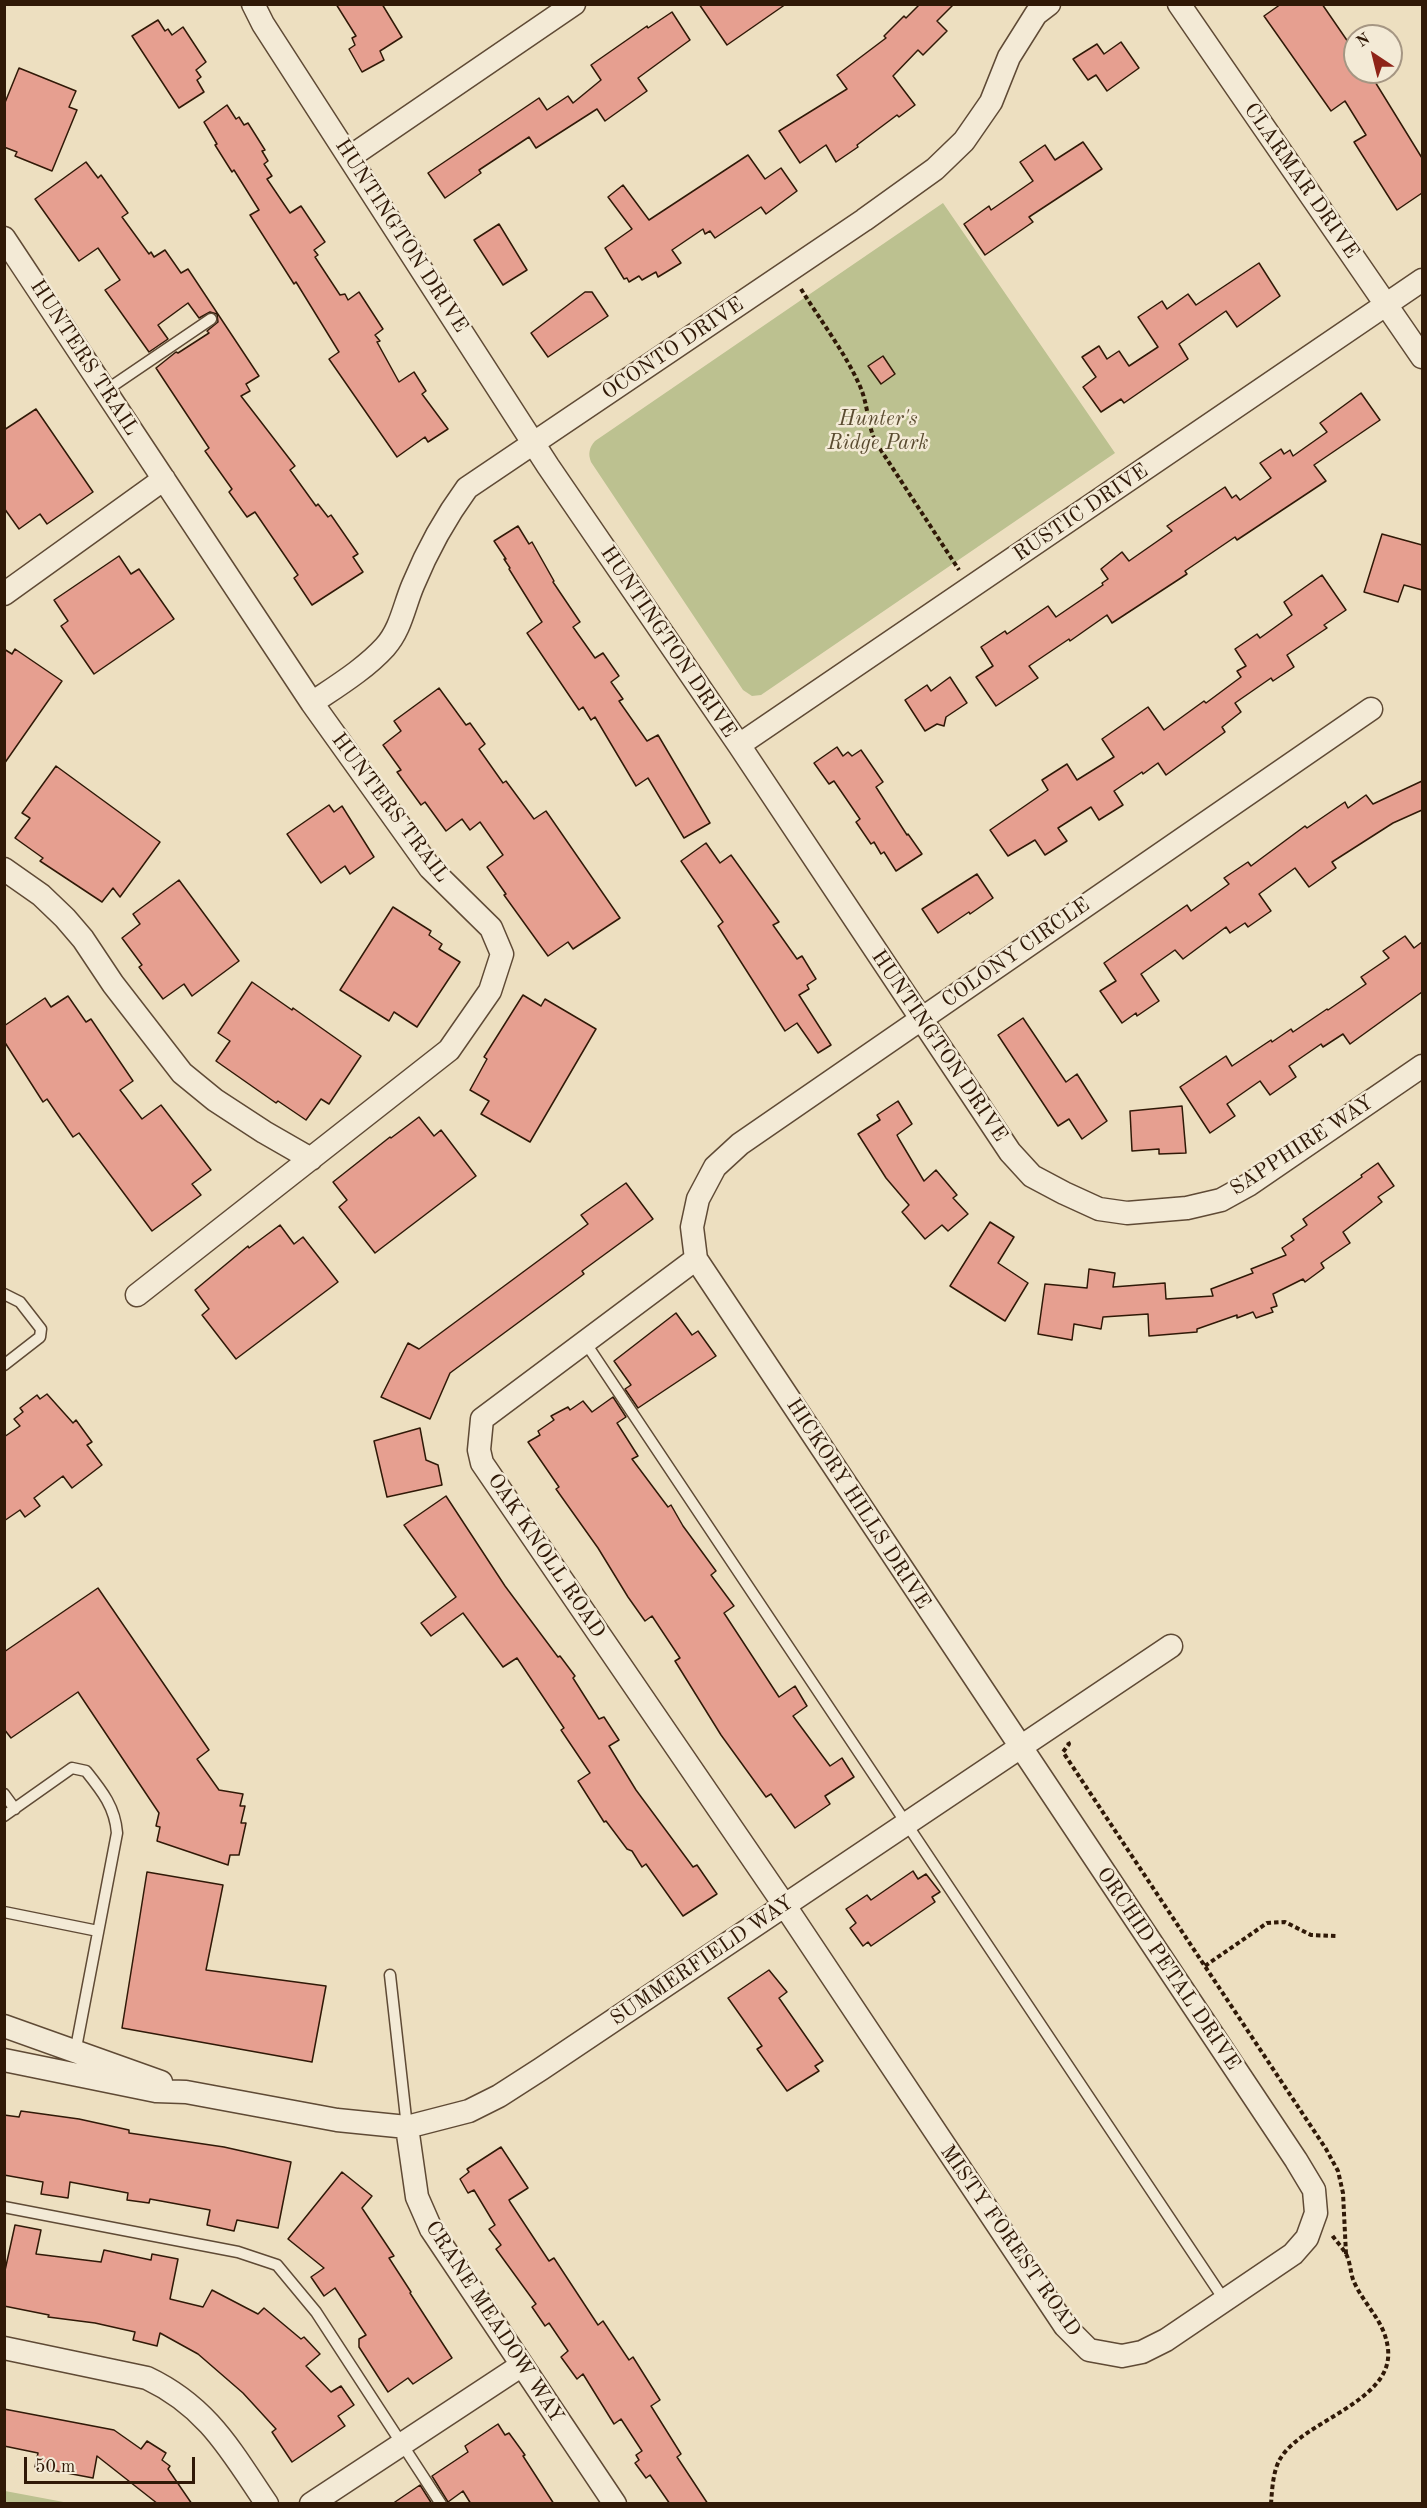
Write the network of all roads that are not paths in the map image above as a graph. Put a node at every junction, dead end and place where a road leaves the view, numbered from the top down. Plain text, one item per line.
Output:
1 (253, 4) edge
2 (574, 4) edge
3 (1049, 4) edge
4 (1179, 4) edge
5 (350, 157) junction
6 (4, 238) edge
7 (1422, 280) edge
8 (1386, 304) junction
9 (211, 319) dead end
10 (1422, 357) edge
11 (105, 391) junction
12 (535, 444) junction
13 (164, 479) junction
14 (4, 594) edge
15 (312, 703) junction
16 (1371, 709) dead end
17 (739, 745) junction
18 (4, 869) edge
19 (920, 1020) junction
20 (1422, 1066) edge
21 (311, 1159) junction
22 (1139, 1213) joint
23 (696, 1259) junction
24 (4, 1294) edge
25 (137, 1295) dead end
26 (585, 1342) junction
27 (4, 1365) edge
28 (1171, 1646) dead end
29 (1020, 1749) junction
30 (4, 1794) edge
31 (15, 1809) junction
32 (4, 1816) edge
33 (907, 1824) junction
34 (785, 1906) junction
35 (4, 1912) edge
36 (98, 1931) junction
37 (390, 1975) dead end
38 (4, 2026) edge
39 (76, 2050) junction
40 (4, 2060) edge
41 (72, 2073) junction
42 (186, 2092) junction
43 (407, 2127) junction
44 (1314, 2190) joint
45 (4, 2207) edge
46 (1225, 2301) junction
47 (4, 2348) edge
48 (522, 2365) junction
49 (402, 2444) junction
50 (267, 2504) edge
51 (311, 2504) edge
52 (441, 2504) edge
53 (615, 2504) edge

1 - 5 street, HUNTINGTON DRIVE
2 - 5 street
3 - 12 street, OCONTO DRIVE
4 - 8 street, CLARMAR DRIVE
5 - 12 street, HUNTINGTON DRIVE
6 - 11 street, HUNTERS TRAIL
7 - 8 street, RUSTIC DRIVE
8 - 10 street, CLARMAR DRIVE
8 - 17 street, RUSTIC DRIVE
9 - 11 lane
11 - 13 street, HUNTERS TRAIL
12 - 15 street, OCONTO DRIVE
12 - 17 street, HUNTINGTON DRIVE
13 - 14 street
13 - 15 street, HUNTERS TRAIL
15 - 21 street, HUNTERS TRAIL
16 - 19 street, COLONY CIRCLE
17 - 19 street, HUNTINGTON DRIVE
18 - 21 street
19 - 22 street, HUNTINGTON DRIVE
19 - 23 street, COLONY CIRCLE
20 - 22 street, SAPPHIRE WAY
21 - 25 street, HUNTERS TRAIL
23 - 26 street, OAK KNOLL ROAD
23 - 29 street, HICKORY HILLS DRIVE
24 - 27 lane
26 - 33 lane
26 - 34 street, OAK KNOLL ROAD
28 - 29 street, SUMMERFIELD WAY
29 - 33 street, SUMMERFIELD WAY
29 - 44 street, ORCHID PETAL DRIVE
30 - 31 lane
31 - 32 lane
31 - 36 lane
33 - 34 street, SUMMERFIELD WAY
33 - 46 lane
34 - 43 street, SUMMERFIELD WAY
34 - 46 street, MISTY FOREST ROAD
35 - 36 lane
36 - 39 lane
37 - 43 lane
38 - 39 street, SUMMERFIELD WAY
39 - 41 lane
39 - 42 street, SUMMERFIELD WAY
40 - 41 street, SUMMERFIELD WAY
41 - 42 street, SUMMERFIELD WAY
42 - 43 street, SUMMERFIELD WAY
43 - 48 street, CRANE MEADOW WAY
44 - 46 street, MISTY FOREST ROAD
45 - 49 lane
47 - 50 street
48 - 49 street
48 - 53 street, CRANE MEADOW WAY
49 - 51 street
49 - 52 lane

